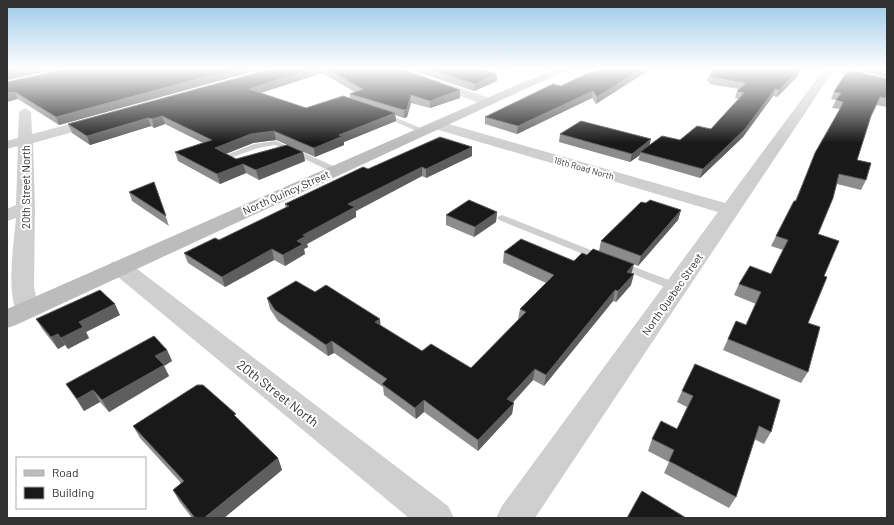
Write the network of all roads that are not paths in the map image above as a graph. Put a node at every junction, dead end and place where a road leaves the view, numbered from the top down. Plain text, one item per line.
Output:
1 (464, 94) edge
2 (507, 94) edge
3 (812, 94) edge
4 (489, 102) junction
5 (25, 112) dead end
6 (377, 112) edge
7 (106, 118) edge
8 (431, 128) junction
9 (25, 140) junction
10 (7, 145) edge
11 (290, 149) junction
12 (275, 154) edge
13 (238, 165) edge
14 (335, 170) junction
15 (26, 208) junction
16 (731, 210) junction
17 (7, 215) edge
18 (502, 218) dead end
19 (120, 267) junction
20 (676, 287) junction
21 (27, 310) junction
22 (7, 319) edge
23 (436, 518) edge
24 (514, 518) edge

1 - 4 street
2 - 4 main road, North Quincy Street
3 - 16 street, North Quebec Street
4 - 8 main road, North Quincy Street
5 - 9 street, 20th Street North
6 - 8 lane
7 - 9 street
8 - 14 main road, North Quincy Street
8 - 16 street, 18th Road North
9 - 10 street
9 - 15 street, 20th Street North
11 - 12 lane
11 - 13 lane
11 - 14 lane
14 - 19 main road, North Quincy Street
15 - 17 street
15 - 21 street, 20th Street North
16 - 20 street, North Quebec Street
18 - 20 lane
19 - 21 main road, North Quincy Street
19 - 23 street, 20th Street North
20 - 24 street, North Quebec Street
21 - 22 main road, North Quincy Street

